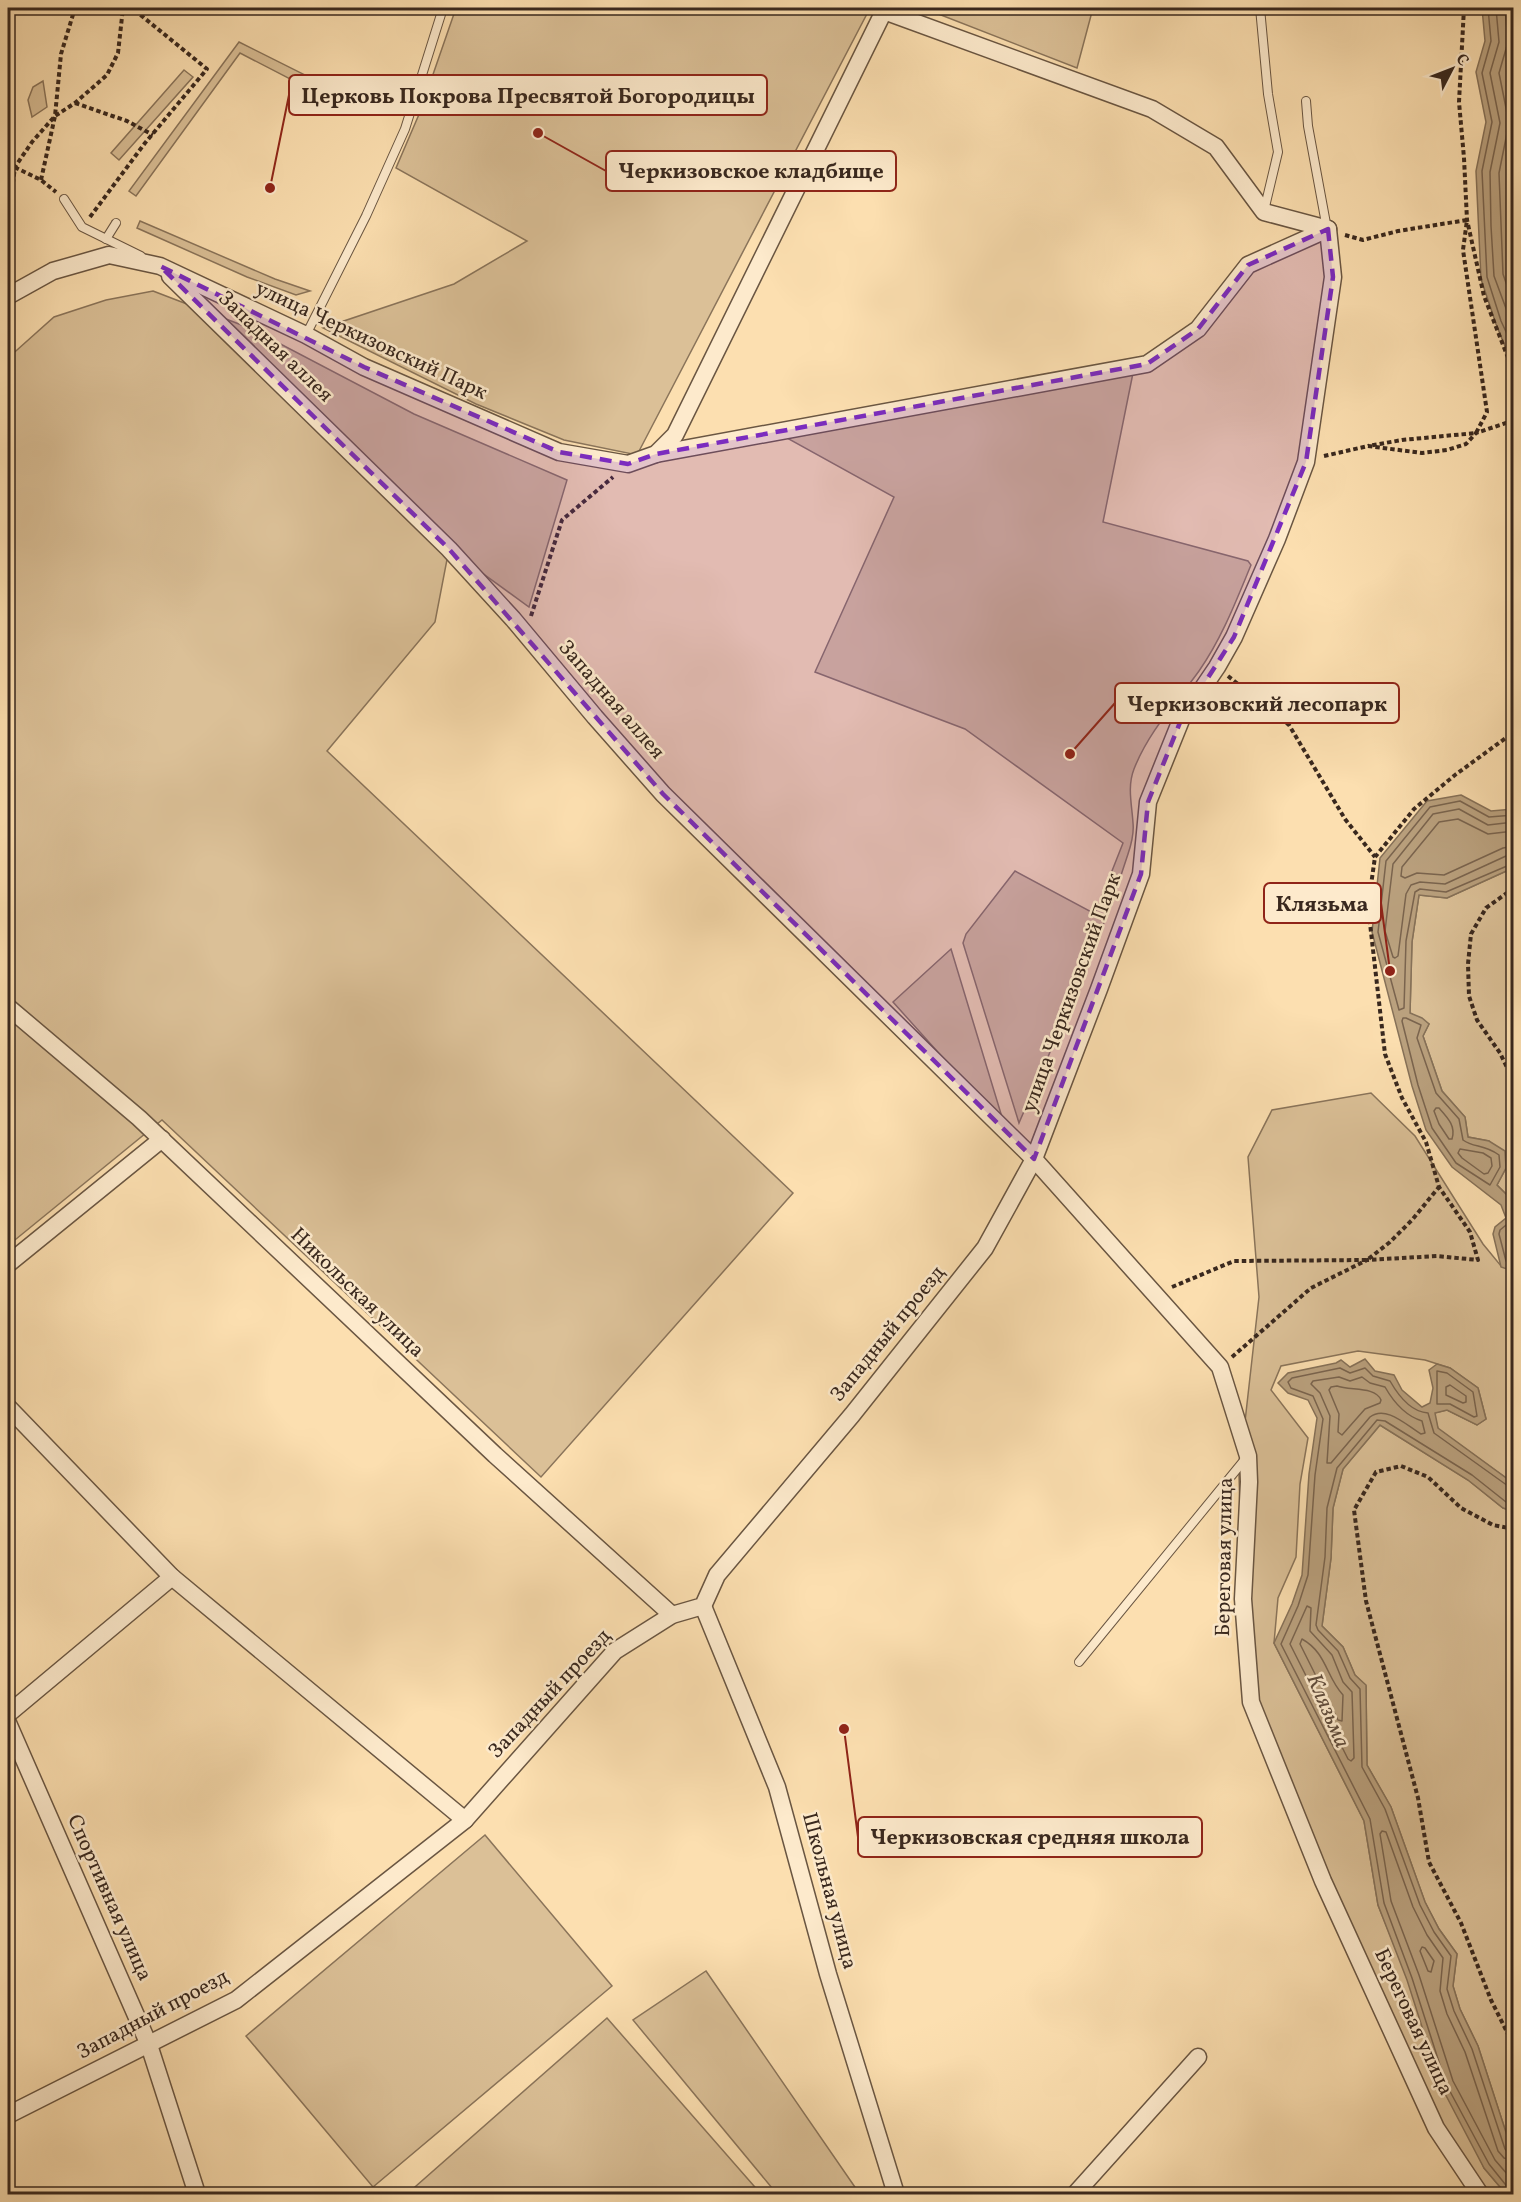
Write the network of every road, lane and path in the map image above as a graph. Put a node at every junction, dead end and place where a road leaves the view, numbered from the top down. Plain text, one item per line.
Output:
1 (75, 8) edge
2 (123, 8) edge
3 (132, 8) edge
4 (443, 8) edge
5 (1260, 8) edge
6 (1464, 8) edge
7 (1306, 101) dead end
8 (75, 104) junction
9 (55, 116) junction
10 (153, 135) junction
11 (8, 164) edge
12 (15, 168) junction
13 (41, 180) junction
14 (64, 199) joint
15 (1264, 212) junction
16 (1467, 219) junction
17 (8, 221) edge
18 (116, 223) dead end
19 (82, 227) junction
20 (1328, 230) junction
21 (106, 239) junction
22 (160, 266) junction
23 (8, 296) edge
24 (306, 335) junction
25 (1514, 373) edge
26 (1513, 420) edge
27 (1476, 433) junction
28 (1368, 446) junction
29 (656, 454) junction
30 (1306, 462) junction
31 (628, 464) junction
32 (525, 633) junction
33 (1217, 667) junction
34 (1514, 732) edge
35 (1375, 857) junction
36 (1514, 888) edge
37 (8, 1007) edge
38 (1514, 1082) edge
39 (162, 1139) junction
40 (1034, 1159) junction
41 (1439, 1186) junction
42 (1367, 1260) junction
43 (8, 1264) edge
44 (1154, 1294) junction
45 (1220, 1367) junction
46 (8, 1407) edge
47 (1248, 1456) junction
48 (1514, 1529) edge
49 (172, 1577) junction
50 (703, 1606) junction
51 (672, 1615) junction
52 (1079, 1662) dead end
53 (8, 1714) edge
54 (8, 1724) edge
55 (465, 1820) junction
56 (148, 2045) junction
57 (1514, 2046) edge
58 (1198, 2057) dead end
59 (8, 2115) edge
60 (197, 2194) edge
61 (896, 2194) edge
62 (1075, 2194) edge
63 (1480, 2194) edge

1 - 9 path
2 - 8 path
3 - 10 path
4 - 24 lane
5 - 15 lane
6 - 16 path
7 - 20 lane
8 - 9 path
8 - 10 path
9 - 12 path
9 - 13 path
10 - 19 path
11 - 12 path
12 - 13 path
12 - 17 path
13 - 14 path
14 - 19 lane
15 - 20 street
15 - 29 street, улица Черкизовский Парк
16 - 20 path
16 - 25 path
16 - 27 path
18 - 21 lane
19 - 21 lane
20 - 29 street
20 - 30 street, улица Черкизовский Парк
21 - 22 lane
22 - 23 street, улица Черкизовский Парк
22 - 24 street, улица Черкизовский Парк
22 - 32 street, Западная аллея
24 - 31 street, улица Черкизовский Парк
26 - 27 path
27 - 28 path
27 - 28 path
28 - 30 path
29 - 31 street, улица Черкизовский Парк
30 - 33 street, улица Черкизовский Парк
31 - 32 path
32 - 40 street, Западная аллея
33 - 35 path
33 - 40 street, улица Черкизовский Парк
34 - 35 path
35 - 41 path
36 - 38 path
37 - 39 street, Никольская улица
39 - 43 street
39 - 51 street, Никольская улица
40 - 44 street, Береговая улица
40 - 50 street, Западный проезд
41 - 42 path
41 - 42 path
42 - 44 path
42 - 45 path
44 - 45 street, Береговая улица
45 - 47 street, Береговая улица
46 - 49 street
47 - 52 lane
47 - 63 street, Береговая улица
48 - 57 path
49 - 53 street
49 - 55 street
50 - 51 street, Западный проезд
50 - 61 street, Школьная улица
51 - 55 street, Западный проезд
54 - 56 street, Спортивная улица
55 - 56 street, Западный проезд
56 - 59 street, Западный проезд
56 - 60 street, Спортивная улица
58 - 62 street

